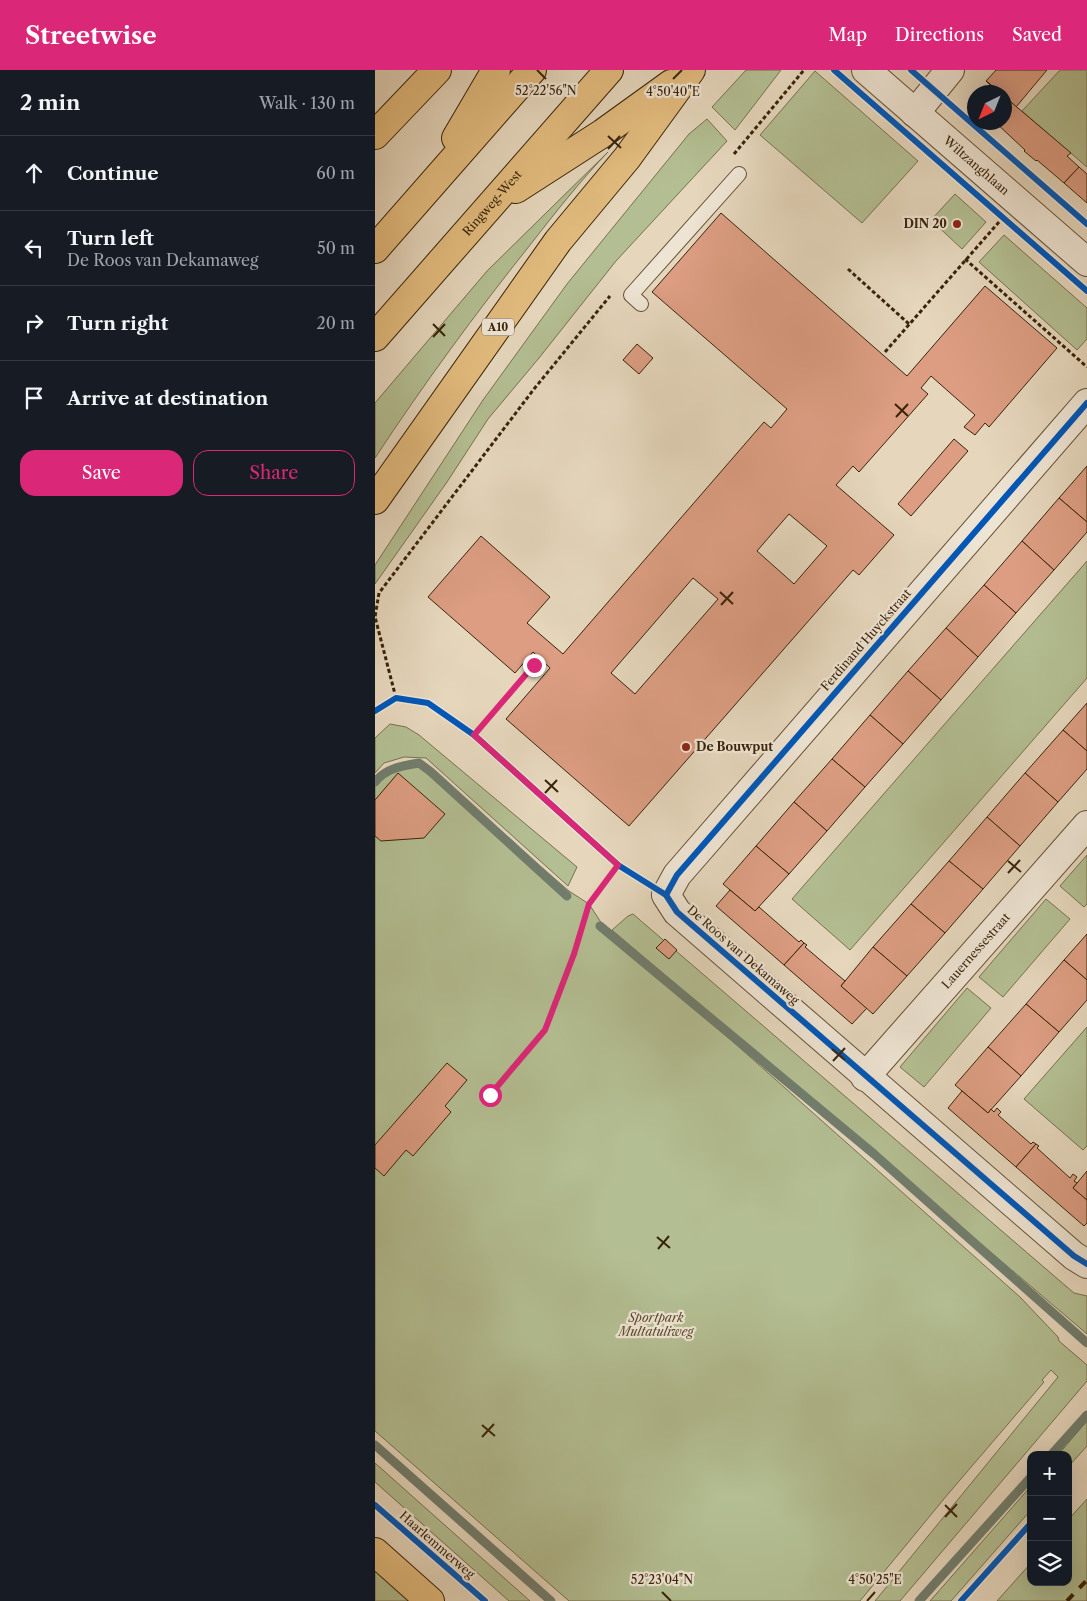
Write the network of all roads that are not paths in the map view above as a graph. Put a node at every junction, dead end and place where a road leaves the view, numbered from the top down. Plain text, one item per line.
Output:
1 (437, 70) edge
2 (496, 70) edge
3 (532, 70) edge
4 (609, 70) edge
5 (690, 70) edge
6 (866, 70) edge
7 (950, 70) edge
8 (915, 112) junction
9 (375, 135) edge
10 (739, 174) dead end
11 (422, 195) junction
12 (489, 206) junction
13 (375, 249) edge
14 (1087, 262) edge
15 (641, 304) dead end
16 (375, 337) edge
17 (1087, 403) edge
18 (375, 500) edge
19 (1087, 826) edge
20 (666, 895) joint
21 (865, 1077) junction
22 (1087, 1264) edge
23 (375, 1552) edge
24 (431, 1601) edge

1 - 9 main road
2 - 11 main road
3 - 11 main road
4 - 12 main road, Ringweg-West / A10
5 - 12 main road, A10
5 - 18 main road, A10
6 - 8 street, Wiltzanghlaan
7 - 8 street
8 - 14 street, Wiltzanghlaan
10 - 15 lane
11 - 13 main road
12 - 16 main road, Ringweg-West / A10
17 - 20 street, Ferdinand Huyckstraat
19 - 21 street, Lauernessestraat
20 - 21 street, De Roos van Dekamaweg
21 - 22 street, De Roos van Dekamaweg
23 - 24 main road

